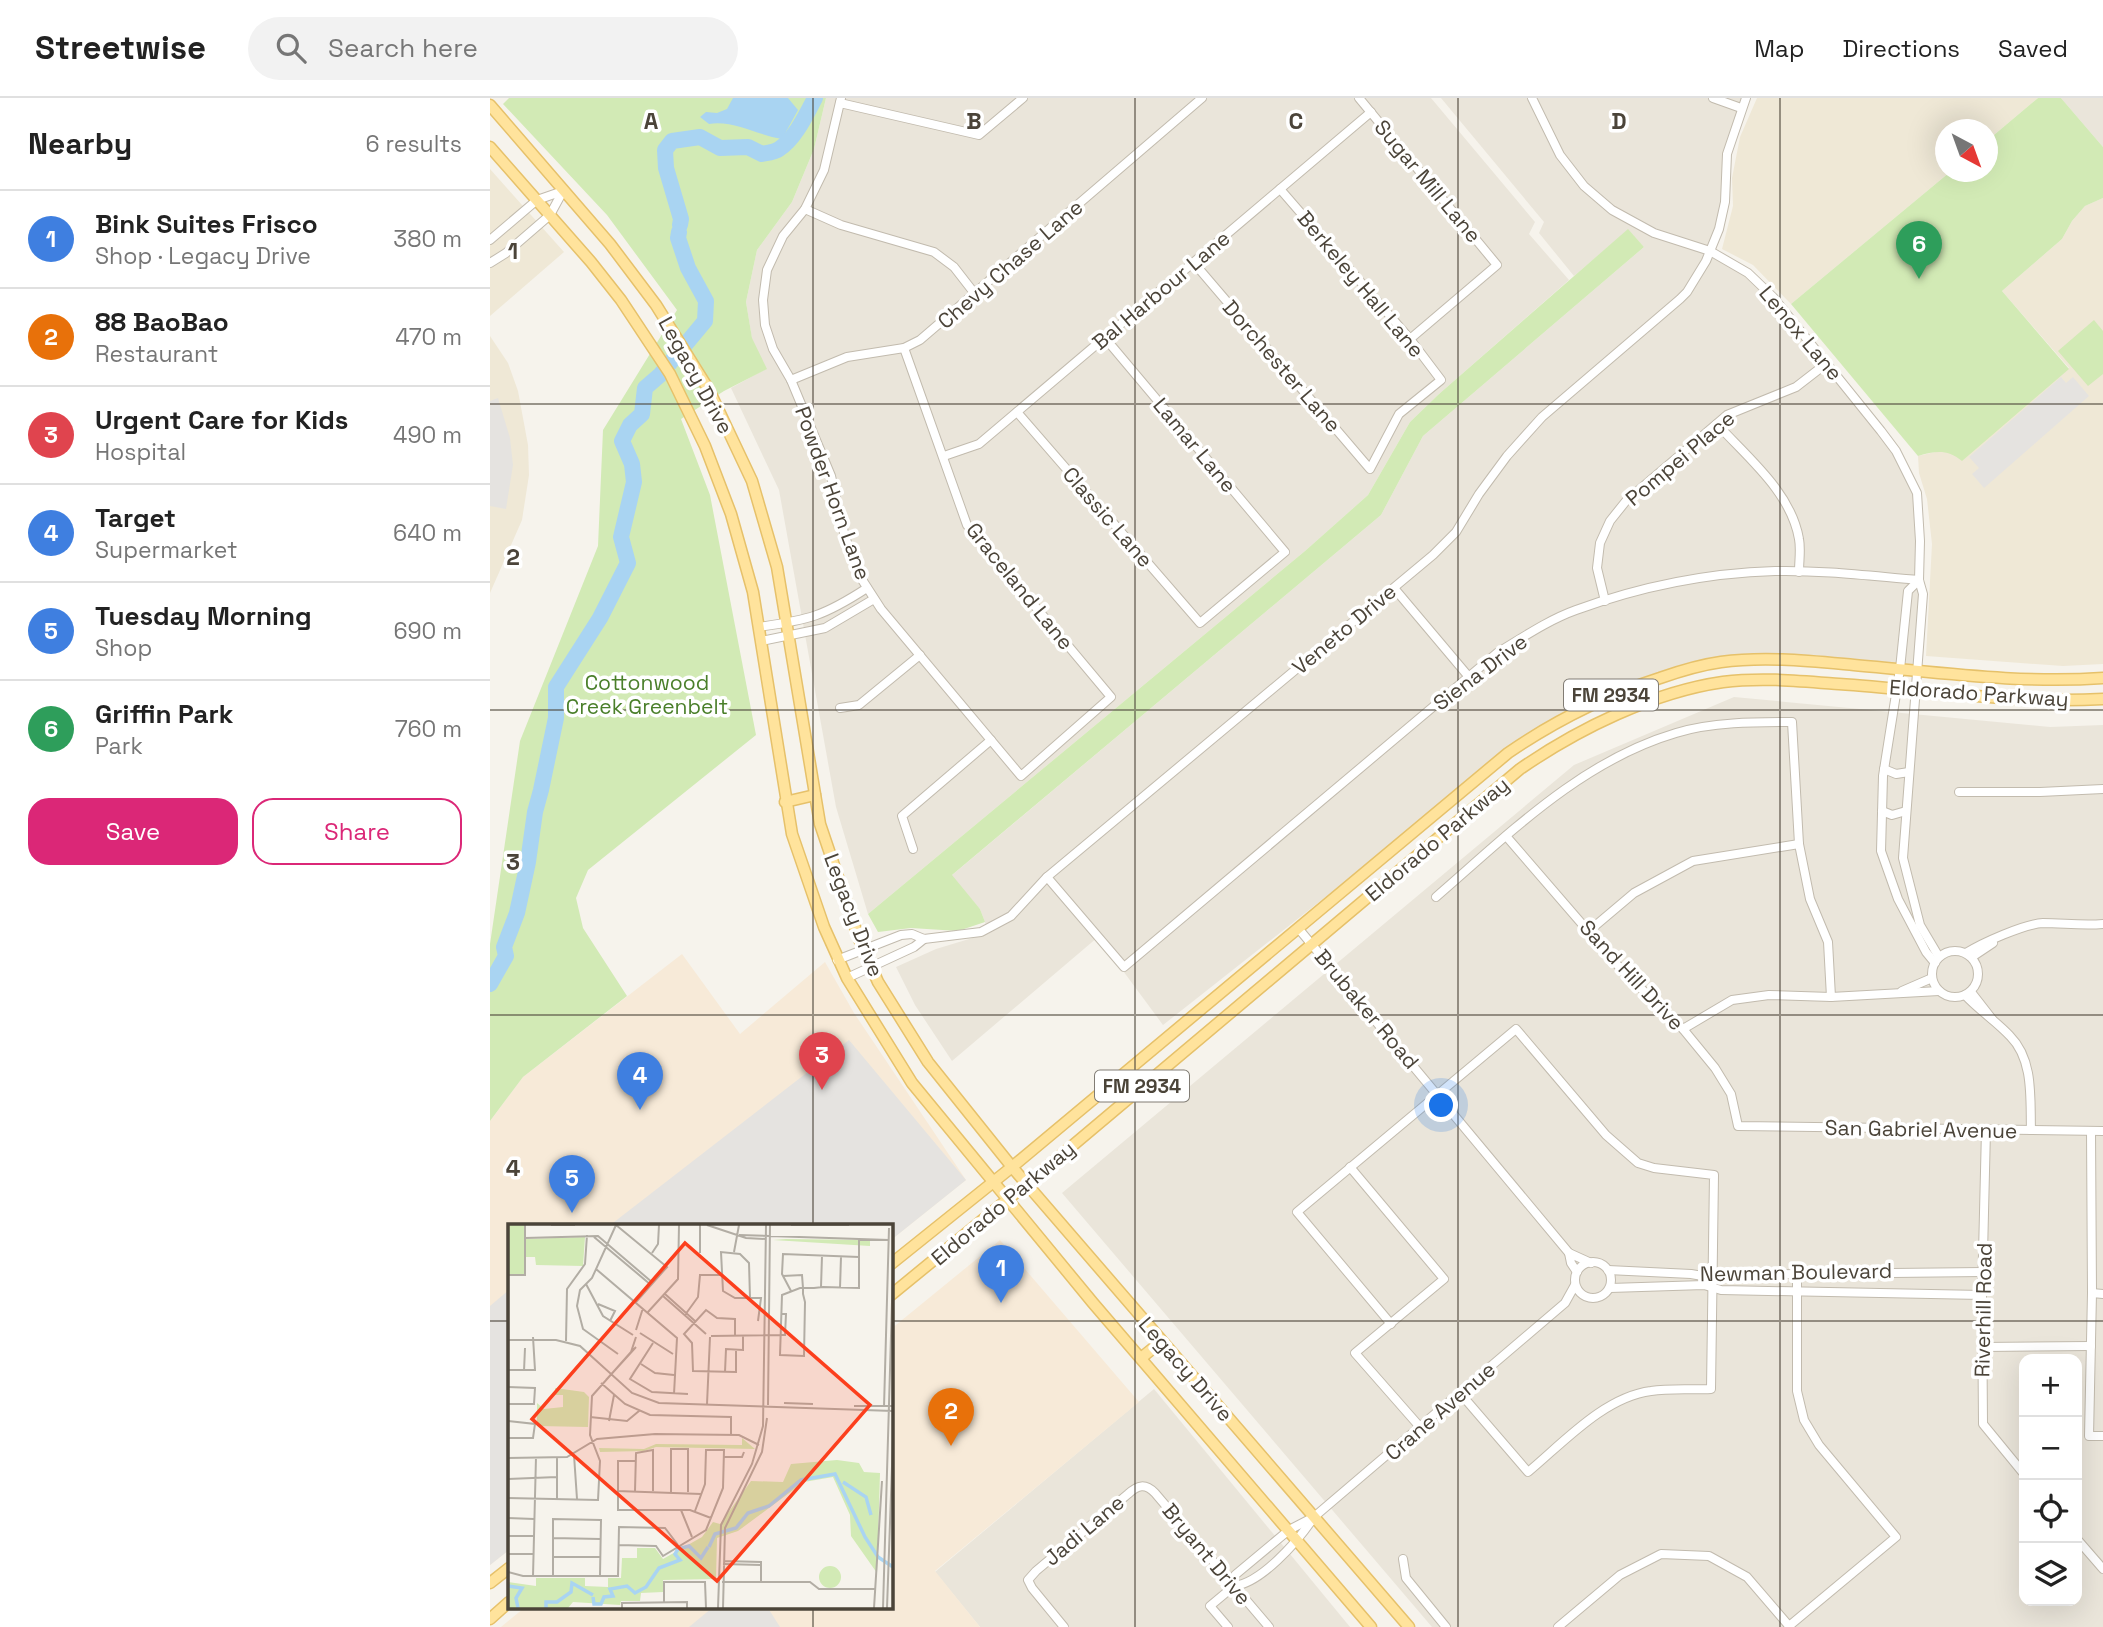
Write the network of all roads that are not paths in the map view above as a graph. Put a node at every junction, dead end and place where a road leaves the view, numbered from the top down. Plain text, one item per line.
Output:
1 (1023, 98) edge
2 (1202, 98) edge
3 (1359, 98) edge
4 (1532, 98) edge
5 (1713, 98) edge
6 (1746, 98) edge
7 (840, 100) edge
8 (490, 105) edge
9 (1741, 108) junction
10 (1371, 113) junction
11 (490, 147) edge
12 (1280, 189) junction
13 (563, 191) junction
14 (537, 200) junction
15 (805, 209) junction
16 (550, 215) junction
17 (490, 240) edge
18 (1710, 251) junction
19 (490, 262) edge
20 (1194, 262) junction
21 (975, 294) junction
22 (1105, 338) junction
23 (1410, 339) junction
24 (904, 348) junction
25 (1827, 363) junction
26 (791, 380) junction
27 (1441, 380) joint
28 (1017, 412) junction
29 (1717, 424) junction
30 (944, 456) junction
31 (1799, 572) junction
32 (1919, 580) junction
33 (867, 588) junction
34 (1394, 588) junction
35 (874, 599) junction
36 (1605, 601) junction
37 (786, 623) junction
38 (1200, 623) joint
39 (758, 627) junction
40 (788, 637) junction
41 (761, 641) junction
42 (920, 655) junction
43 (1900, 669) junction
44 (1917, 670) junction
45 (1469, 677) junction
46 (2103, 678) edge
47 (1897, 688) junction
48 (1915, 690) junction
49 (2103, 699) edge
50 (841, 708) dead end
51 (991, 740) junction
52 (1884, 769) junction
53 (1909, 772) junction
54 (1021, 776) joint
55 (2103, 789) edge
56 (1959, 792) dead end
57 (815, 795) junction
58 (785, 802) junction
59 (1882, 811) junction
60 (1906, 811) junction
61 (1506, 836) junction
62 (1799, 844) junction
63 (913, 849) dead end
64 (1047, 877) junction
65 (1436, 897) dead end
66 (2103, 924) edge
67 (1298, 928) junction
68 (1589, 931) junction
69 (924, 939) junction
70 (1312, 944) junction
71 (863, 948) junction
72 (1969, 955) junction
73 (837, 960) junction
74 (1937, 960) junction
75 (871, 967) junction
76 (847, 978) junction
77 (1932, 978) junction
78 (1939, 991) junction
79 (1896, 993) junction
80 (1968, 993) junction
81 (1831, 997) junction
82 (1683, 1029) junction
83 (1437, 1094) junction
84 (1738, 1126) joint
85 (1986, 1130) junction
86 (2031, 1130) junction
87 (2091, 1130) junction
88 (2103, 1130) edge
89 (1012, 1167) junction
90 (1350, 1167) junction
91 (994, 1182) junction
92 (1026, 1184) junction
93 (1008, 1199) junction
94 (1569, 1253) junction
95 (892, 1263) edge
96 (1591, 1263) junction
97 (1608, 1270) junction
98 (1577, 1272) junction
99 (1983, 1272) junction
100 (2092, 1273) junction
101 (2103, 1273) edge
102 (1797, 1274) junction
103 (1714, 1282) junction
104 (1576, 1285) junction
105 (1610, 1289) junction
106 (1798, 1292) junction
107 (2092, 1293) junction
108 (892, 1294) edge
109 (2103, 1294) edge
110 (1982, 1295) junction
111 (1586, 1297) junction
112 (1565, 1303) junction
113 (1391, 1324) junction
114 (1162, 1341) junction
115 (2091, 1346) junction
116 (1982, 1347) junction
117 (1141, 1359) junction
118 (1461, 1393) junction
119 (1420, 1427) junction
120 (2103, 1436) edge
121 (2019, 1468) edge
122 (1143, 1486) joint
123 (1314, 1517) junction
124 (1289, 1530) junction
125 (1298, 1541) junction
126 (2080, 1543) edge
127 (1403, 1559) dead end
128 (508, 1568) edge
129 (2103, 1569) edge
130 (490, 1583) edge
131 (1234, 1586) junction
132 (508, 1603) edge
133 (490, 1619) edge
134 (1790, 1626) edge
135 (1064, 1627) edge
136 (1228, 1627) edge
137 (1269, 1627) edge
138 (1371, 1627) edge
139 (1409, 1627) edge
140 (1447, 1627) edge
141 (1558, 1627) edge

1 - 7 street
2 - 21 street, Chevy Chase Lane
3 - 10 street, Sugar Mill Lane
4 - 18 street, Lenox Lane
5 - 9 street
6 - 9 street, Veneto Drive
7 - 15 street, Powder Horn Lane
8 - 13 main road, Legacy Drive
9 - 18 street, Veneto Drive
10 - 12 street, Bal Harbour Lane
10 - 23 street, Sugar Mill Lane
11 - 14 main road, Legacy Drive
12 - 20 street, Bal Harbour Lane
12 - 23 street, Berkeley Hall Lane
13 - 14 street
13 - 16 street
13 - 37 main road, Legacy Drive
14 - 16 main road, Legacy Drive
14 - 17 street
15 - 21 street
15 - 26 street, Powder Horn Lane
16 - 19 street
16 - 39 main road, Legacy Drive
18 - 25 street, Lenox Lane
18 - 34 street, Veneto Drive
20 - 22 street, Bal Harbour Lane
20 - 27 street, Dorchester Lane
21 - 24 street, Chevy Chase Lane
22 - 28 street, Bal Harbour Lane
22 - 38 street, Lamar Lane
23 - 27 street, Berkeley Hall Lane
24 - 26 street, Chevy Chase Lane
24 - 30 street, Graceland Lane
25 - 29 street, Pompei Place
25 - 32 street, Lenox Lane
26 - 33 street, Powder Horn Lane
28 - 30 street, Bal Harbour Lane
28 - 38 street, Classic Lane
29 - 31 street
29 - 36 street, Pompei Place
30 - 54 street, Graceland Lane
31 - 32 street, Siena Drive
31 - 36 street, Siena Drive
32 - 43 street, Lenox Lane
32 - 44 street, Lenox Lane
33 - 35 street, Powder Horn Lane
33 - 37 street
34 - 45 street
34 - 64 street, Veneto Drive
35 - 40 street
35 - 42 street, Powder Horn Lane
36 - 45 street, Siena Drive
37 - 39 street
37 - 40 main road, Legacy Drive
39 - 41 main road, Legacy Drive
40 - 41 street
40 - 57 main road, Legacy Drive
41 - 58 main road, Legacy Drive
42 - 50 street
42 - 51 street, Powder Horn Lane
43 - 44 main road, Eldorado Parkway / FM 2934
43 - 47 street, Lenox Lane
43 - 67 main road, Eldorado Parkway / FM 2934
44 - 46 main road, Eldorado Parkway / FM 2934
44 - 48 street, Lenox Lane
45 - 64 street, Siena Drive
47 - 48 main road, Eldorado Parkway / FM 2934
47 - 52 street, Lenox Lane
47 - 70 main road, Eldorado Parkway / FM 2934
48 - 49 main road, Eldorado Parkway / FM 2934
48 - 53 street, Lenox Lane
51 - 54 street, Powder Horn Lane
51 - 63 street
52 - 53 street
52 - 59 street, Lenox Lane
53 - 60 street, Lenox Lane
55 - 56 street
57 - 58 main road
57 - 71 main road, Legacy Drive
58 - 73 main road, Legacy Drive
59 - 60 street
59 - 74 street, Lenox Lane
60 - 74 street, Lenox Lane
61 - 62 street
61 - 65 street
61 - 68 street, Sand Hill Drive
62 - 68 street
62 - 81 street
64 - 69 street, Veneto Drive
66 - 72 street
67 - 70 street, Brubaker Road
67 - 89 main road, Eldorado Parkway / FM 2934
68 - 82 street, Sand Hill Drive
69 - 71 street, Veneto Drive
69 - 75 street, Veneto Drive
70 - 83 street, Brubaker Road
70 - 92 main road, Eldorado Parkway / FM 2934
71 - 73 street, Veneto Drive
71 - 75 main road, Legacy Drive
72 - 74 street
72 - 80 street
73 - 76 main road, Legacy Drive
74 - 77 street
75 - 76 street, Veneto Drive
75 - 89 main road, Legacy Drive
76 - 91 main road, Legacy Drive
77 - 78 street
77 - 79 street
78 - 79 street
78 - 80 street
79 - 81 street
80 - 86 street
81 - 82 street
82 - 84 street, Sand Hill Drive
83 - 90 street
83 - 94 street, Brubaker Road
83 - 103 street
84 - 85 street, San Gabriel Avenue
85 - 86 street, San Gabriel Avenue
85 - 99 street, Riverhill Road
86 - 87 street, San Gabriel Avenue
87 - 88 street, San Gabriel Avenue
87 - 100 street
89 - 91 main road, Eldorado Parkway / FM 2934
89 - 92 main road, Legacy Drive
90 - 113 street
90 - 113 street
91 - 93 main road, Legacy Drive
91 - 95 main road, Eldorado Parkway / FM 2934
92 - 93 main road, Eldorado Parkway / FM 2934
92 - 114 main road, Legacy Drive
93 - 108 main road, Eldorado Parkway / FM 2934
93 - 117 main road, Legacy Drive
94 - 96 street, Brubaker Road
94 - 98 street, Brubaker Road
96 - 97 street
96 - 98 street
97 - 103 street, Newman Boulevard
97 - 105 street
98 - 104 street
99 - 102 street, Newman Boulevard
99 - 110 street, Riverhill Road
100 - 101 street
100 - 107 street
102 - 103 street, Newman Boulevard
102 - 106 street
103 - 105 street, Newman Boulevard
103 - 106 street, Newman Boulevard
103 - 118 street
104 - 111 street
104 - 112 street, Crane Avenue
105 - 111 street
106 - 110 street, Newman Boulevard
106 - 134 street
107 - 109 street
107 - 115 street
110 - 116 street, Riverhill Road
111 - 112 street, Crane Avenue
112 - 118 street, Crane Avenue
113 - 119 street
114 - 117 main road
114 - 123 main road, Legacy Drive
115 - 116 street
115 - 120 street
116 - 121 street, Riverhill Road
117 - 124 main road, Legacy Drive
118 - 119 street, Crane Avenue
119 - 123 street, Crane Avenue
122 - 131 street, Bryant Drive
122 - 135 street, Jadi Lane
123 - 124 street, Crane Avenue
123 - 125 street, Crane Avenue
123 - 139 main road, Legacy Drive
124 - 125 main road, Legacy Drive
124 - 131 street, Crane Avenue
125 - 131 street, Crane Avenue
125 - 138 main road, Legacy Drive
126 - 129 street
127 - 140 street
128 - 130 main road
131 - 136 street
131 - 137 street, Bryant Drive
132 - 133 main road
134 - 141 street

